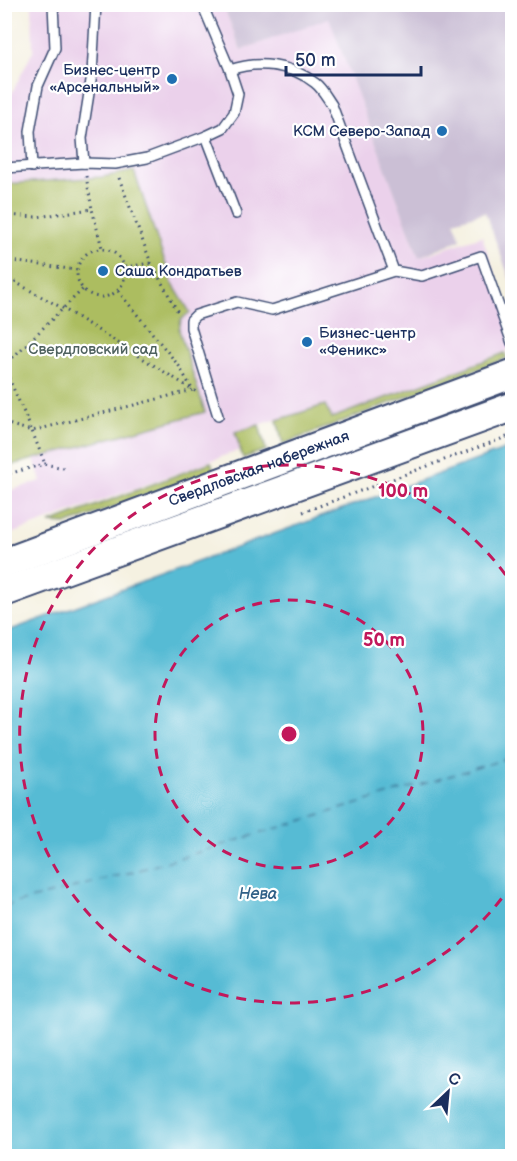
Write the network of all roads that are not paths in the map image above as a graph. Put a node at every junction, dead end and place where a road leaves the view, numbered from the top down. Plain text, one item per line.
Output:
1 (53, 4) edge
2 (96, 4) edge
3 (202, 4) edge
4 (230, 70) junction
5 (206, 136) junction
6 (84, 163) junction
7 (32, 166) junction
8 (4, 168) edge
9 (236, 214) dead end
10 (394, 271) junction
11 (513, 343) edge
12 (513, 374) edge
13 (513, 407) edge
14 (218, 416) dead end
15 (4, 564) edge
16 (4, 592) edge

1 - 7 lane
2 - 6 lane
3 - 4 lane
4 - 5 lane
4 - 10 lane
5 - 6 lane
5 - 9 lane
6 - 7 lane
7 - 8 lane
10 - 11 lane
10 - 14 lane
12 - 15 main road, Свердловская набережная
13 - 16 main road, Свердловская набережная

